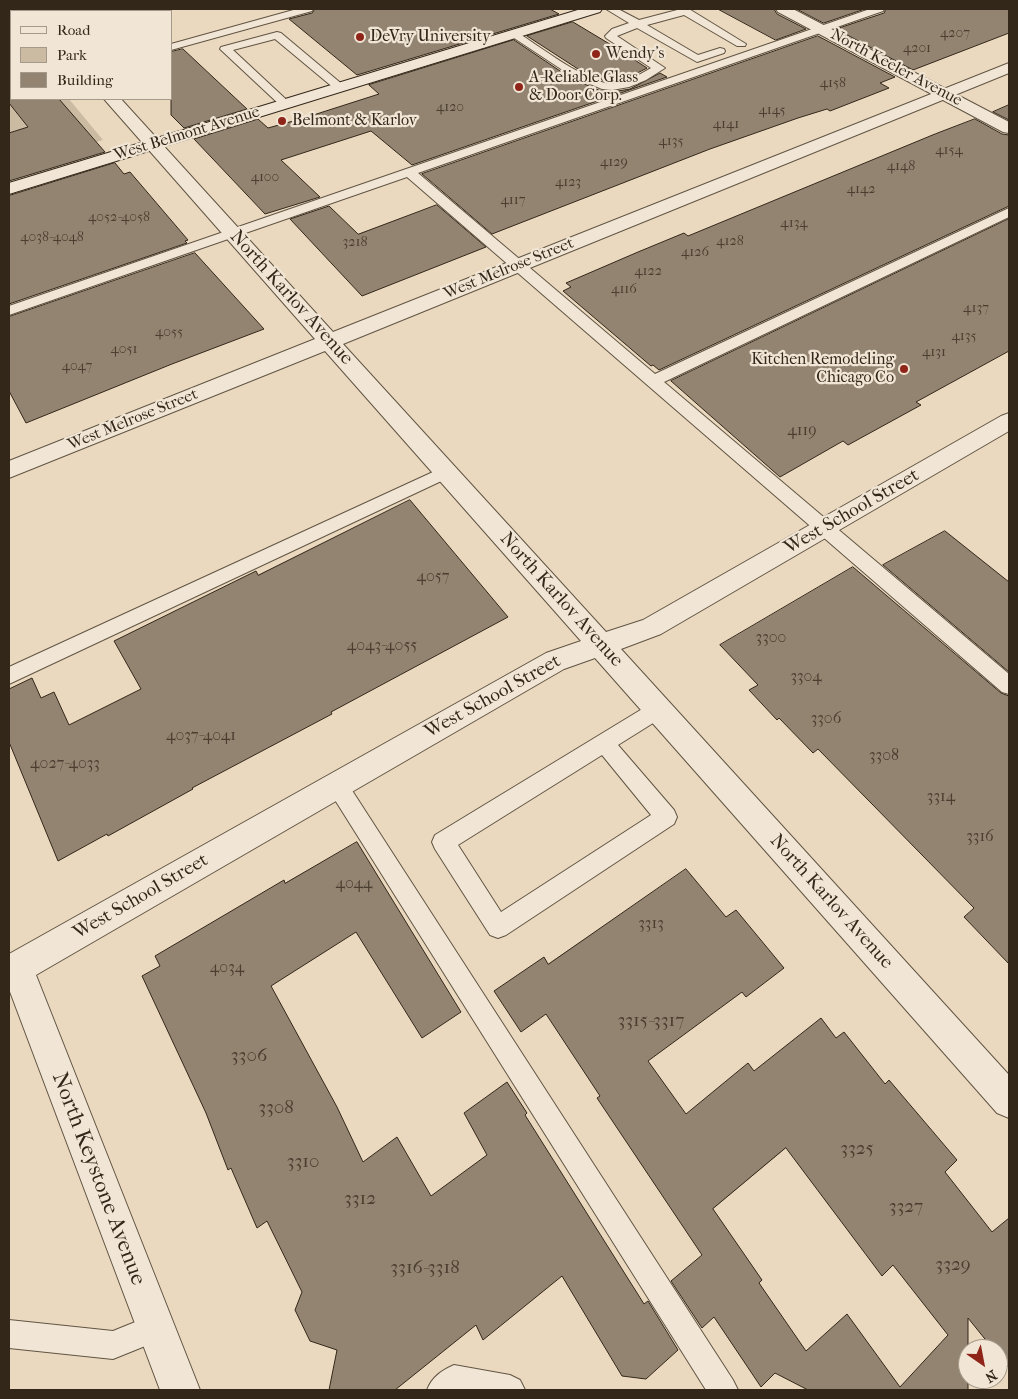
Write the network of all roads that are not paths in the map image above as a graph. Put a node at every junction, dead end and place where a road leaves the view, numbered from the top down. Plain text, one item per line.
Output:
1 (264, 9) edge
2 (308, 9) edge
3 (595, 9) edge
4 (611, 9) edge
5 (783, 9) edge
6 (879, 9) edge
7 (275, 18) junction
8 (638, 24) junction
9 (821, 29) junction
10 (513, 34) junction
11 (172, 47) edge
12 (697, 59) junction
13 (659, 68) junction
14 (1009, 68) edge
15 (339, 87) junction
16 (944, 94) junction
17 (113, 100) edge
18 (285, 104) junction
19 (1009, 128) edge
20 (153, 144) junction
21 (409, 172) junction
22 (9, 189) edge
23 (1009, 212) edge
24 (232, 232) junction
25 (518, 265) junction
26 (9, 310) edge
27 (329, 341) junction
28 (653, 381) junction
29 (1009, 421) edge
30 (9, 470) edge
31 (446, 472) junction
32 (824, 528) junction
33 (600, 645) junction
34 (9, 676) edge
35 (1009, 686) edge
36 (659, 709) junction
37 (604, 743) junction
38 (337, 785) junction
39 (13, 970) edge
40 (1009, 1101) edge
41 (156, 1328) junction
42 (9, 1334) edge
43 (180, 1390) edge
44 (442, 1390) edge
45 (510, 1390) edge
46 (723, 1390) edge

1 - 7 lane
2 - 7 lane
3 - 10 street, West Belmont Avenue
4 - 8 lane
5 - 9 street, North Keeler Avenue
6 - 9 lane
7 - 11 lane
8 - 12 lane
8 - 12 lane
8 - 13 lane
9 - 16 street, North Keeler Avenue
9 - 21 lane
10 - 13 lane
10 - 15 street, West Belmont Avenue
12 - 13 lane
14 - 16 street, West Melrose Street
15 - 18 street, West Belmont Avenue
15 - 18 lane
16 - 19 street, North Keeler Avenue
16 - 25 street, West Melrose Street
17 - 20 street, North Karlov Avenue
18 - 20 street, West Belmont Avenue
20 - 22 street, West Belmont Avenue
20 - 24 street, North Karlov Avenue
21 - 24 lane
21 - 25 lane
23 - 28 lane
24 - 26 lane
24 - 27 street, North Karlov Avenue
25 - 27 street, West Melrose Street
25 - 28 lane
27 - 30 street, West Melrose Street
27 - 31 street, North Karlov Avenue
28 - 32 lane
29 - 32 street, West School Street
31 - 33 street, North Karlov Avenue
31 - 34 lane
32 - 33 street, West School Street
32 - 35 lane
33 - 36 street, North Karlov Avenue
33 - 38 street, West School Street
36 - 37 lane
36 - 40 street, North Karlov Avenue
37 - 37 lane
38 - 39 street, West School Street
38 - 46 lane
39 - 41 street, North Keystone Avenue
41 - 42 lane
41 - 43 street, North Keystone Avenue
44 - 45 lane

